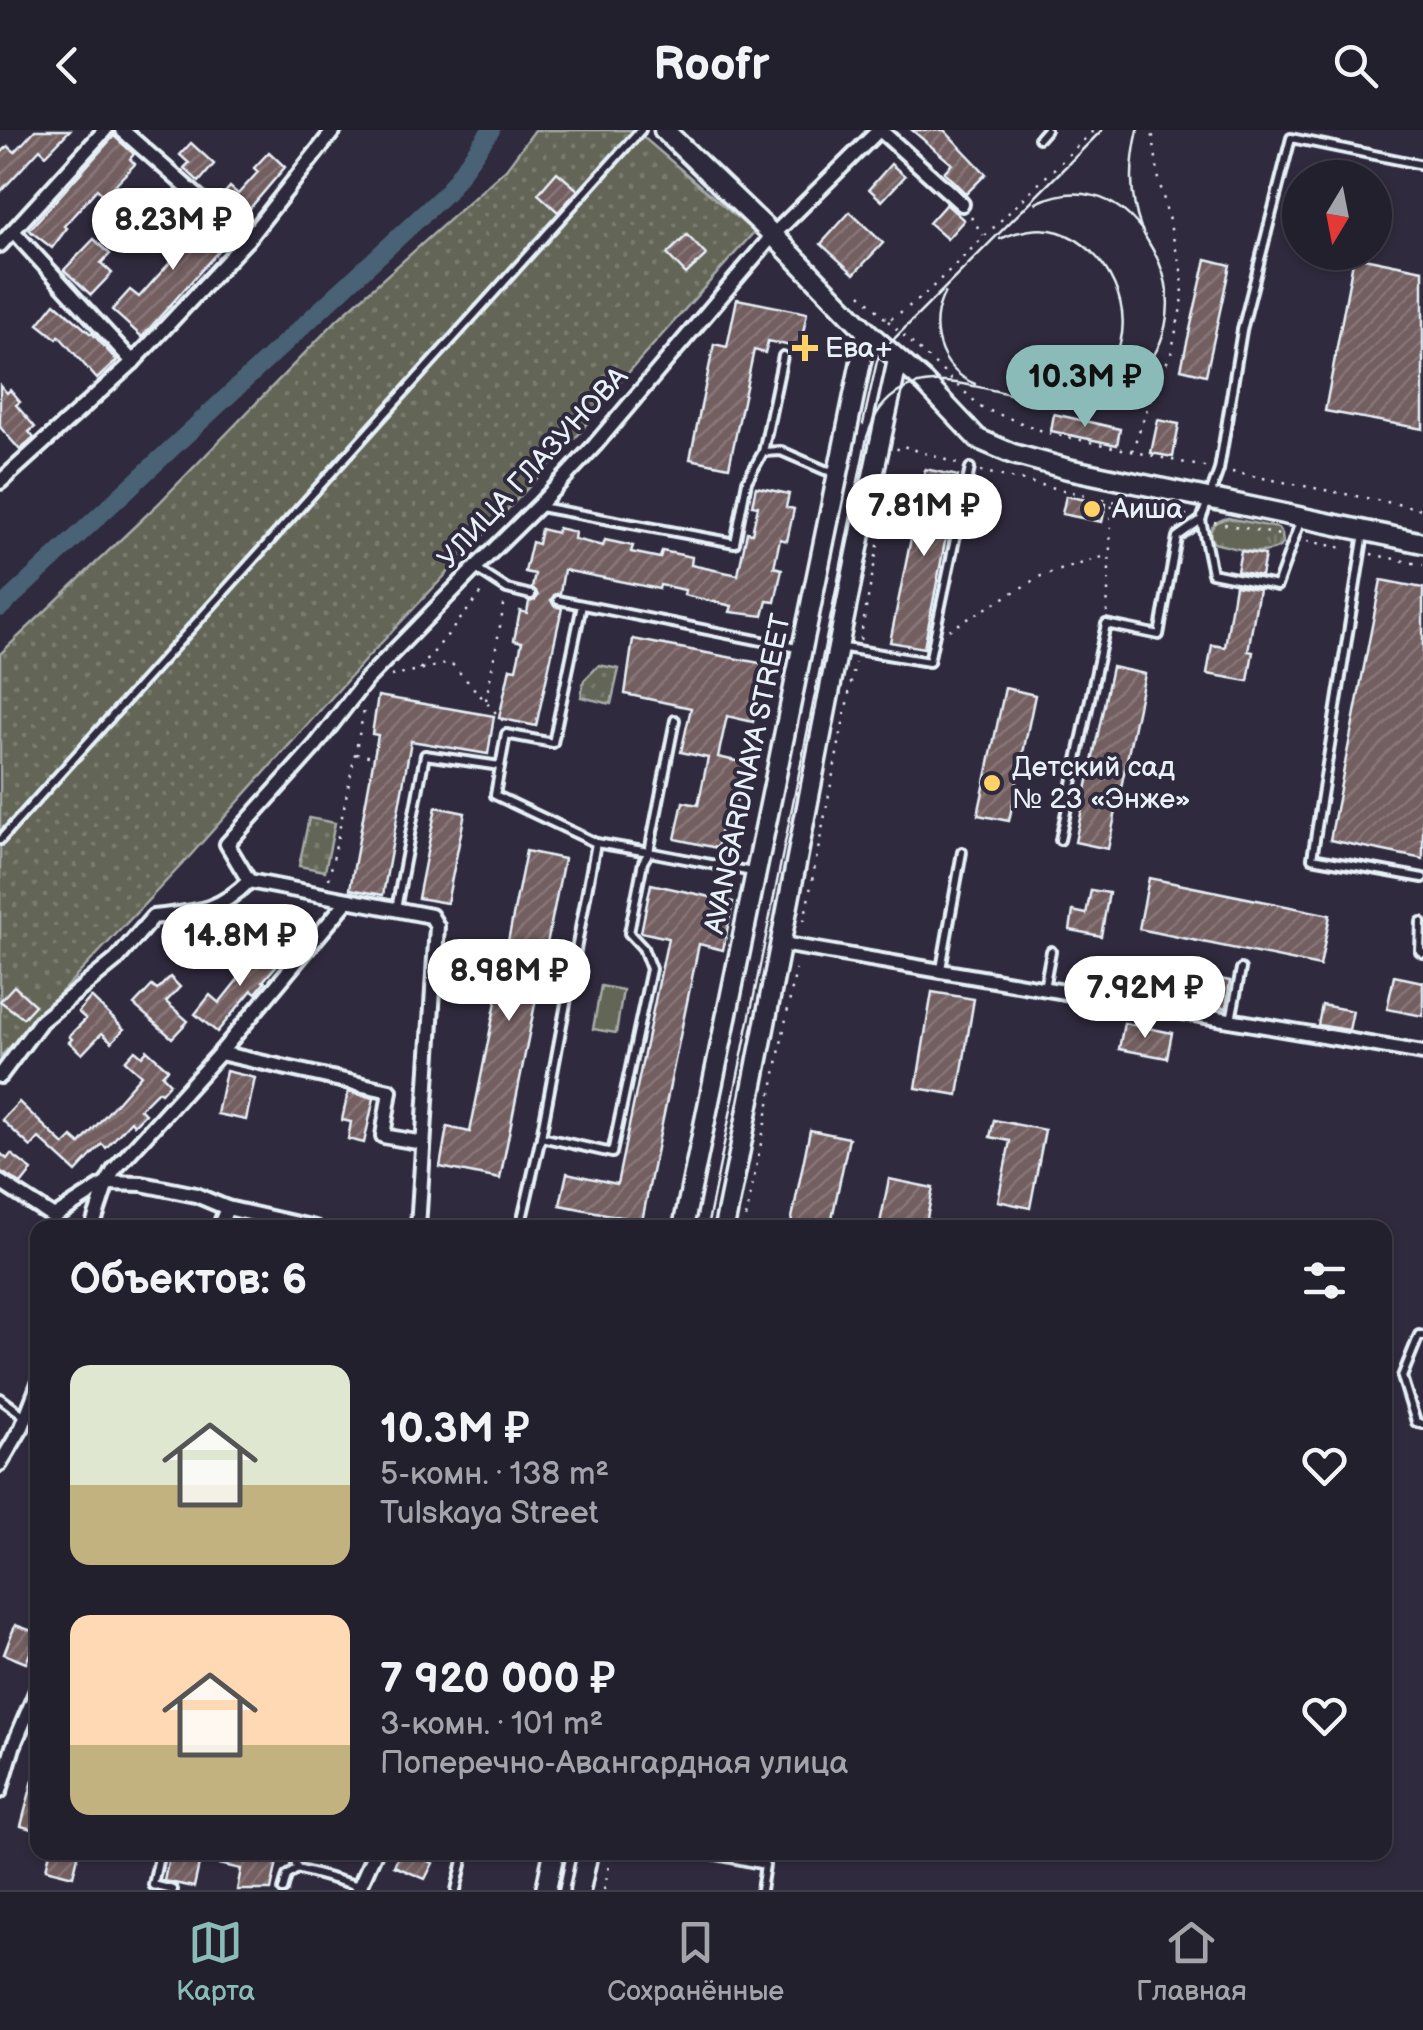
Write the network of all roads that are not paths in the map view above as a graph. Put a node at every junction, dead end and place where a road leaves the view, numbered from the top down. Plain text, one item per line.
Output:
1 (105, 130) edge
2 (122, 130) edge
3 (334, 130) edge
4 (641, 130) edge
5 (664, 130) edge
6 (879, 130) edge
7 (1046, 130) edge
8 (1292, 134) edge
9 (1039, 138) dead end
10 (1423, 166) edge
11 (962, 204) road end
12 (13, 231) junction
13 (773, 235) junction
14 (247, 240) junction
15 (0, 245) edge
16 (866, 332) junction
17 (783, 356) dead end
18 (898, 360) junction
19 (133, 362) junction
20 (763, 452) junction
21 (970, 468) dead end
22 (838, 472) junction
23 (3, 474) edge
24 (1207, 499) junction
25 (538, 506) junction
26 (1302, 518) junction
27 (1201, 520) junction
28 (1364, 532) junction
29 (1423, 543) edge
30 (474, 568) junction
31 (530, 595) dead end
32 (558, 600) dead end
33 (582, 604) junction
34 (838, 646) junction
35 (802, 649) junction
36 (675, 720) dead end
37 (500, 766) junction
38 (0, 840) edge
39 (1060, 840) dead end
40 (596, 843) junction
41 (648, 852) junction
42 (962, 852) dead end
43 (755, 873) junction
44 (1423, 878) edge
45 (249, 881) junction
46 (348, 900) junction
47 (396, 909) junction
48 (1422, 922) edge
49 (782, 944) junction
50 (1050, 951) dead end
51 (1423, 953) edge
52 (940, 970) junction
53 (1241, 970) dead end
54 (994, 980) junction
55 (1044, 988) junction
56 (992, 995) dead end
57 (1231, 1020) junction
58 (220, 1053) junction
59 (1423, 1053) edge
60 (0, 1076) edge
61 (541, 1137) junction
62 (423, 1143) junction
63 (0, 1182) edge
64 (106, 1184) junction
65 (228, 1208) junction
66 (95, 1220) edge
67 (223, 1220) edge
68 (280, 1220) edge
69 (418, 1220) edge
70 (522, 1220) edge
71 (684, 1220) edge
72 (726, 1220) edge
73 (1423, 1336) edge
74 (0, 1398) edge
75 (30, 1407) edge
76 (26, 1418) junction
77 (1423, 1424) edge
78 (0, 1464) edge
79 (30, 1707) edge
80 (0, 1790) edge
81 (158, 1860) edge
82 (294, 1860) edge
83 (372, 1860) edge
84 (462, 1860) edge
85 (552, 1860) edge
86 (586, 1860) edge
87 (741, 1860) edge
88 (296, 1870) junction
89 (359, 1888) edge
90 (173, 1890) edge
91 (283, 1890) edge
92 (456, 1890) edge
93 (546, 1890) edge
94 (580, 1890) edge
95 (761, 1890) edge

1 - 12 street
2 - 14 street
3 - 14 street
4 - 38 lane
5 - 13 main road
6 - 11 street
6 - 13 street, УЛИЦА ГЛАЗУНОВА
7 - 9 lane
8 - 10 lane
8 - 24 lane
12 - 15 street
12 - 19 street
13 - 16 main road
13 - 25 street, УЛИЦА ГЛАЗУНОВА
14 - 19 street
16 - 18 main road
16 - 22 main road, AVANGARDNAYA STREET
17 - 20 lane
18 - 24 main road
18 - 34 main road
19 - 23 street
20 - 22 lane
20 - 25 lane
21 - 34 lane
22 - 35 main road, AVANGARDNAYA STREET
24 - 26 main road
24 - 27 lane
25 - 30 street, УЛИЦА ГЛАЗУНОВА
26 - 27 lane
26 - 28 main road
27 - 39 lane
28 - 29 main road
28 - 44 lane
30 - 31 lane
30 - 45 street, УЛИЦА ГЛАЗУНОВА
32 - 33 lane
33 - 35 lane
33 - 37 lane
34 - 49 main road
35 - 43 main road, AVANGARDNAYA STREET
36 - 41 lane
37 - 40 lane
37 - 47 lane
40 - 41 lane
40 - 61 lane
41 - 43 lane
41 - 61 lane
42 - 52 lane
43 - 71 main road, AVANGARDNAYA STREET
45 - 46 street
45 - 60 street
46 - 47 street
46 - 58 street
47 - 62 street
48 - 51 lane
49 - 52 street
49 - 72 main road
50 - 55 lane
52 - 54 street
53 - 57 lane
54 - 55 street
54 - 56 lane
55 - 57 street
57 - 59 street
58 - 62 street
58 - 64 street
61 - 70 lane
62 - 69 street
63 - 64 street
64 - 65 street
64 - 66 street
65 - 67 street
65 - 68 street
73 - 77 lane
74 - 76 lane
75 - 76 street
76 - 78 street
79 - 80 street
81 - 90 lane
82 - 88 lane
83 - 89 street
84 - 92 lane
85 - 93 main road
86 - 94 main road
87 - 95 lane
88 - 89 lane
88 - 91 lane

